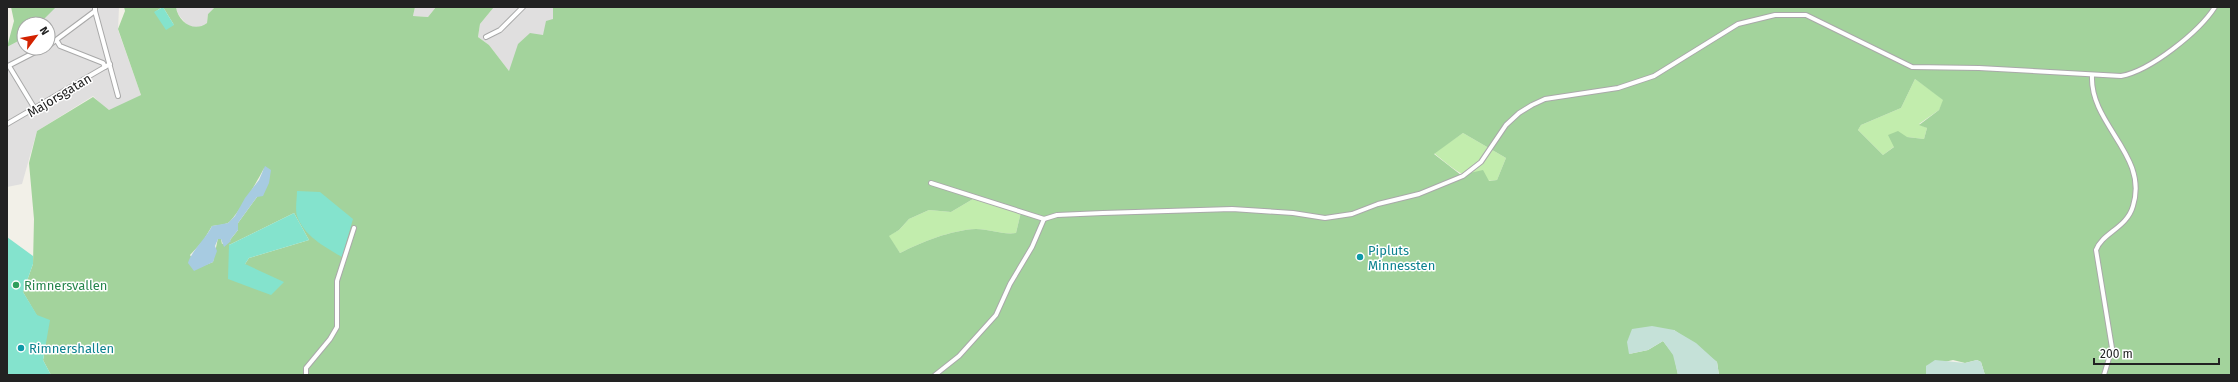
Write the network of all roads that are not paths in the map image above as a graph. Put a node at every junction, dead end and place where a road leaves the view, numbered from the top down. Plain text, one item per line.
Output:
1 (523, 7) edge
2 (2215, 7) edge
3 (95, 9) edge
4 (486, 37) dead end
5 (57, 41) joint
6 (29, 56) edge
7 (110, 64) junction
8 (8, 67) edge
9 (105, 67) junction
10 (2092, 76) junction
11 (118, 96) dead end
12 (35, 109) junction
13 (7, 124) edge
14 (931, 183) dead end
15 (1044, 218) junction
16 (354, 228) dead end
17 (306, 375) edge
18 (935, 375) edge
19 (2104, 375) edge

1 - 4 street
2 - 10 street
3 - 5 street
3 - 7 street
5 - 9 street
6 - 8 street
7 - 9 street, Majorsgatan
7 - 11 street
8 - 12 street
9 - 12 street, Majorsgatan
10 - 15 street
10 - 19 street
12 - 13 street, Majorsgatan
14 - 15 street
15 - 18 street
16 - 17 street

